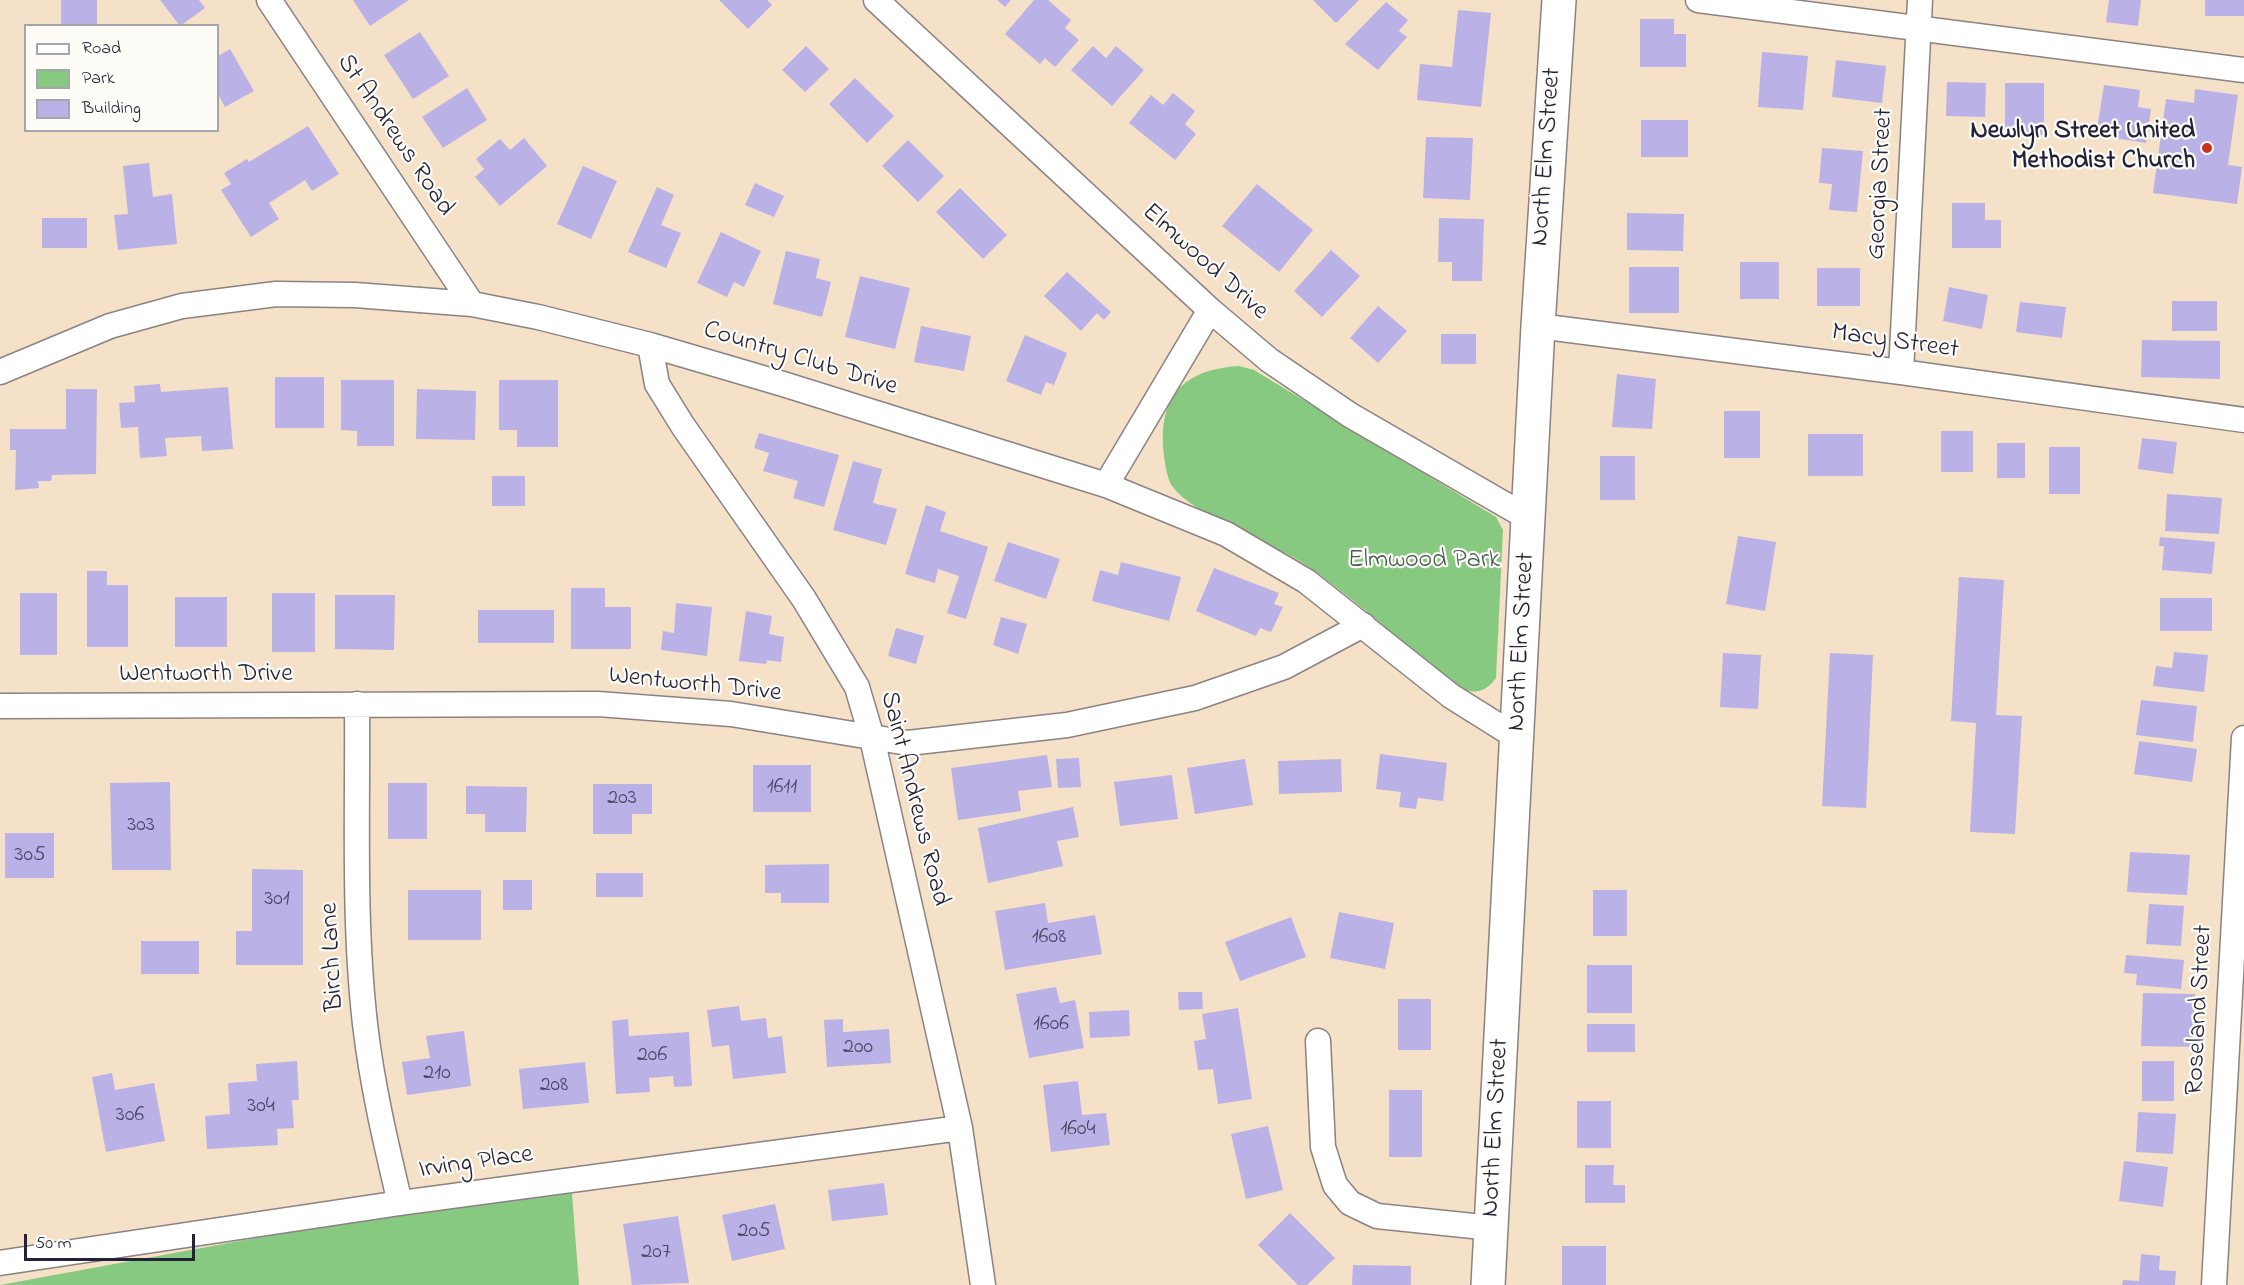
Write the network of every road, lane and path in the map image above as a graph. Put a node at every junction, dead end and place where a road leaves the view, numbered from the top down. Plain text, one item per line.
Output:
1 (269, 0) edge
2 (876, 0) edge
3 (1559, 0) edge
4 (1698, 0) edge
5 (1920, 0) edge
6 (1918, 29) junction
7 (2244, 70) edge
8 (472, 304) junction
9 (1210, 310) junction
10 (1538, 326) junction
11 (650, 345) junction
12 (0, 372) edge
13 (1901, 372) junction
14 (2244, 420) edge
15 (1106, 485) junction
16 (1530, 519) junction
17 (1363, 625) junction
18 (357, 704) junction
19 (0, 706) edge
20 (872, 738) junction
21 (1518, 738) junction
22 (2244, 738) edge
23 (1318, 1041) dead end
24 (960, 1128) junction
25 (400, 1203) junction
26 (1492, 1228) junction
27 (0, 1263) edge
28 (983, 1285) edge
29 (1488, 1285) edge
30 (2214, 1285) edge

1 - 8 street, St Andrews Road
2 - 9 street, Elmwood Drive
3 - 10 main road, North Elm Street
4 - 6 street
5 - 6 street, Georgia Street
6 - 7 street
6 - 13 street, Georgia Street
8 - 11 street, Country Club Drive
8 - 12 street, Country Club Drive
9 - 15 street
9 - 16 street, Elmwood Drive
10 - 13 street, Macy Street
10 - 16 main road, North Elm Street
11 - 15 street, Country Club Drive
11 - 20 street, Saint Andrews Road
13 - 14 street, Macy Street
15 - 17 street, Country Club Drive
16 - 21 main road, North Elm Street
17 - 20 street, Wentworth Drive
17 - 21 street, Country Club Drive
18 - 19 street, Wentworth Drive
18 - 20 street, Wentworth Drive
18 - 25 street, Birch Lane
20 - 24 street, Saint Andrews Road
21 - 26 main road, North Elm Street
22 - 30 street, Roseland Street
23 - 26 street
24 - 25 street, Irving Place
24 - 28 street, Saint Andrews Road
25 - 27 street, Irving Place
26 - 29 main road, North Elm Street

